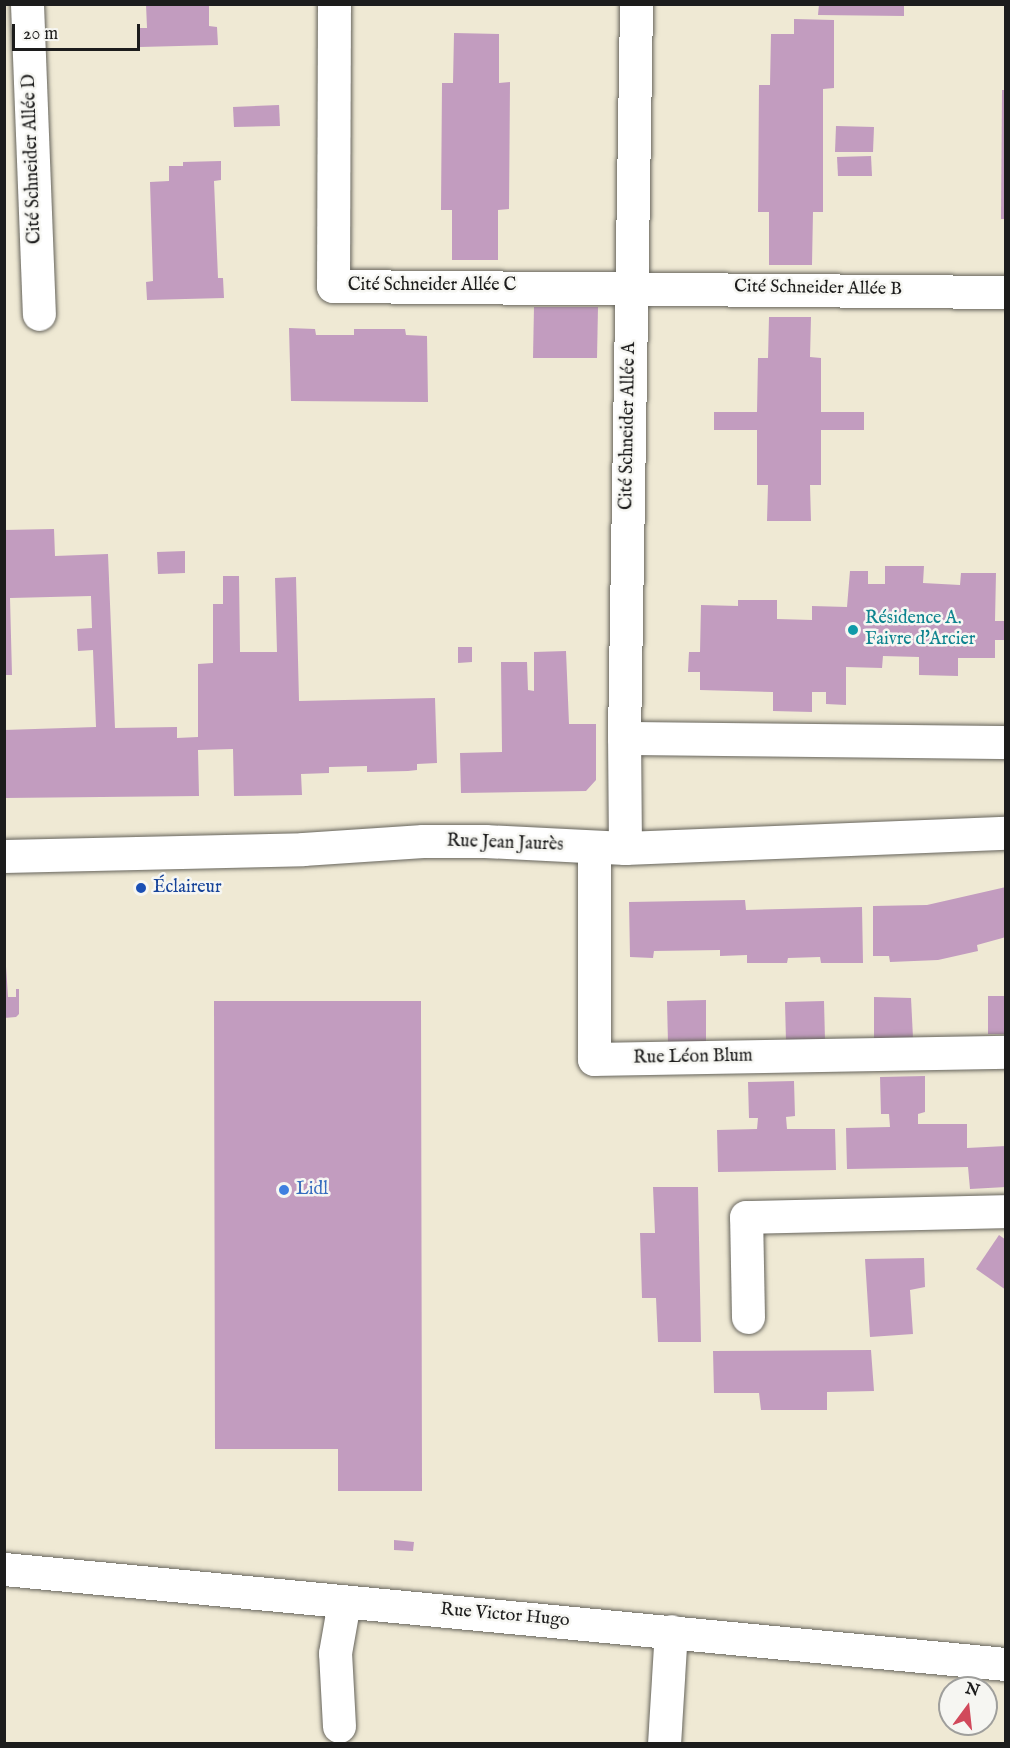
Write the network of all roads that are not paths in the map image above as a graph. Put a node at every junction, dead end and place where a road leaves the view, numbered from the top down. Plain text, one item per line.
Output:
1 (27, 4) edge
2 (334, 4) edge
3 (636, 4) edge
4 (631, 287) junction
5 (1005, 292) edge
6 (39, 314) dead end
7 (624, 738) junction
8 (1005, 742) edge
9 (1005, 833) edge
10 (610, 848) junction
11 (4, 856) edge
12 (1005, 1052) edge
13 (1005, 1211) edge
14 (748, 1317) dead end
15 (4, 1569) edge
16 (344, 1602) junction
17 (671, 1632) junction
18 (1005, 1664) edge
19 (339, 1726) dead end
20 (664, 1743) edge

1 - 6 street, Cité Schneider Allée D
2 - 4 street, Cité Schneider Allée C
3 - 4 street, Cité Schneider Allée A
4 - 5 street, Cité Schneider Allée B
4 - 7 street, Cité Schneider Allée A
7 - 8 street
7 - 10 street, Cité Schneider Allée A
9 - 10 street, Rue Jean Jaurès
10 - 11 street, Rue Jean Jaurès
10 - 12 street, Rue Léon Blum
13 - 14 street
15 - 16 street, Rue Victor Hugo
16 - 17 street, Rue Victor Hugo
16 - 19 street
17 - 18 street, Rue Victor Hugo
17 - 20 street

